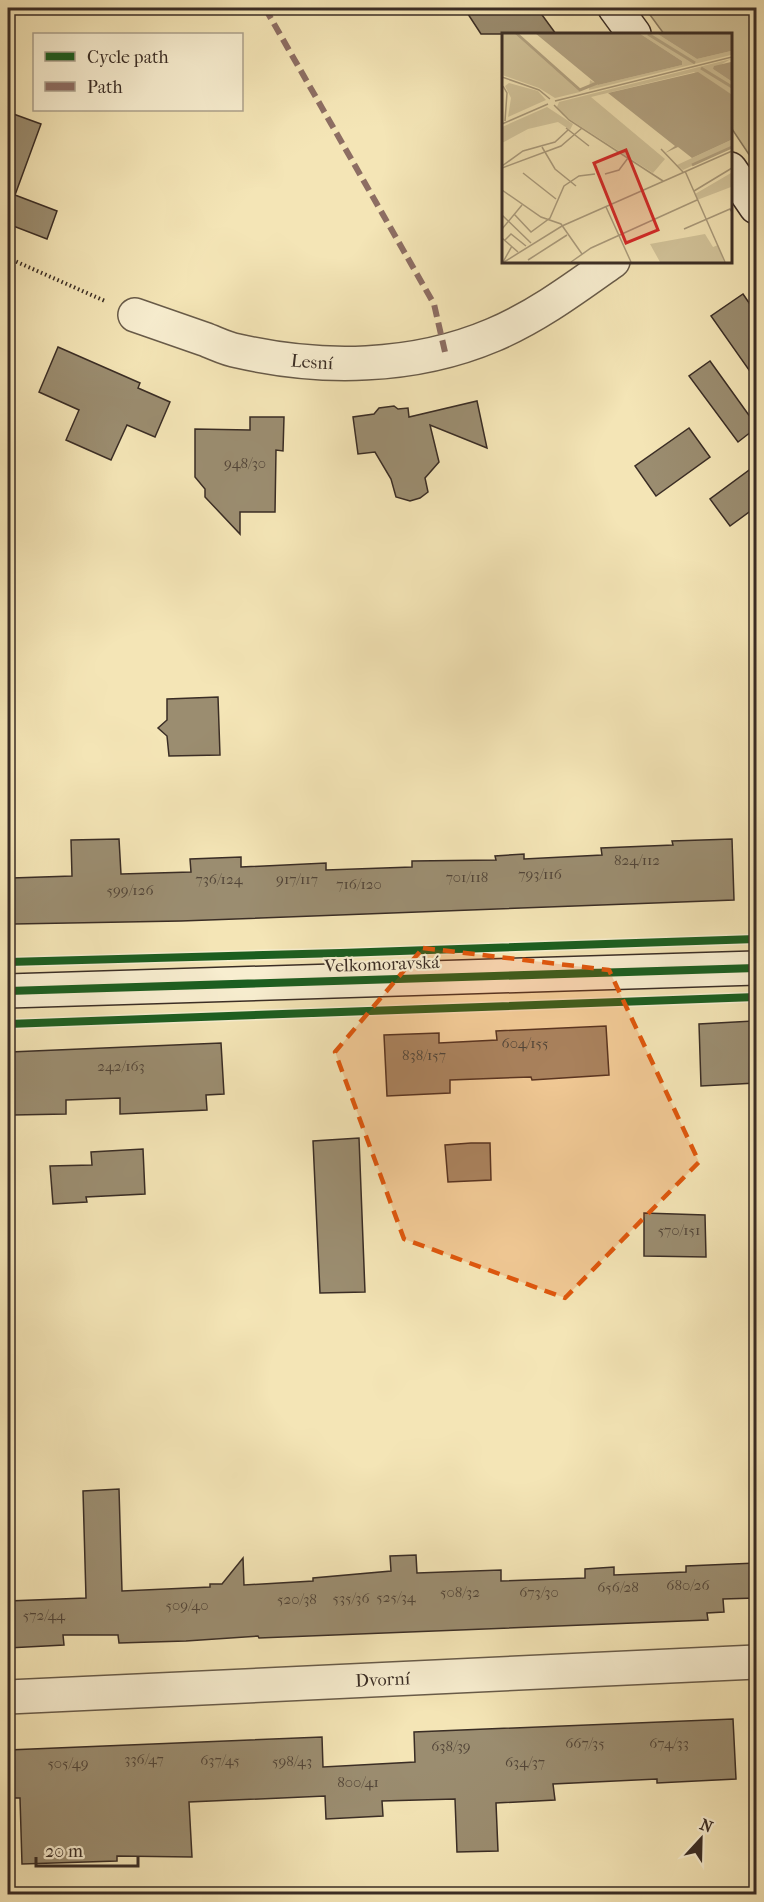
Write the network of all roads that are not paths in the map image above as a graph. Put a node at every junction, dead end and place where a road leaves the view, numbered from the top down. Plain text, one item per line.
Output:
1 (615, 8) edge
2 (633, 33) edge
3 (731, 174) edge
4 (756, 207) edge
5 (612, 262) edge
6 (135, 315) road end
7 (756, 968) edge
8 (8, 991) edge
9 (756, 1662) edge
10 (8, 1697) edge

1 - 2 street
3 - 4 street
5 - 6 street, Lesní
7 - 8 street, Velkomoravská
9 - 10 street, Dvorní

